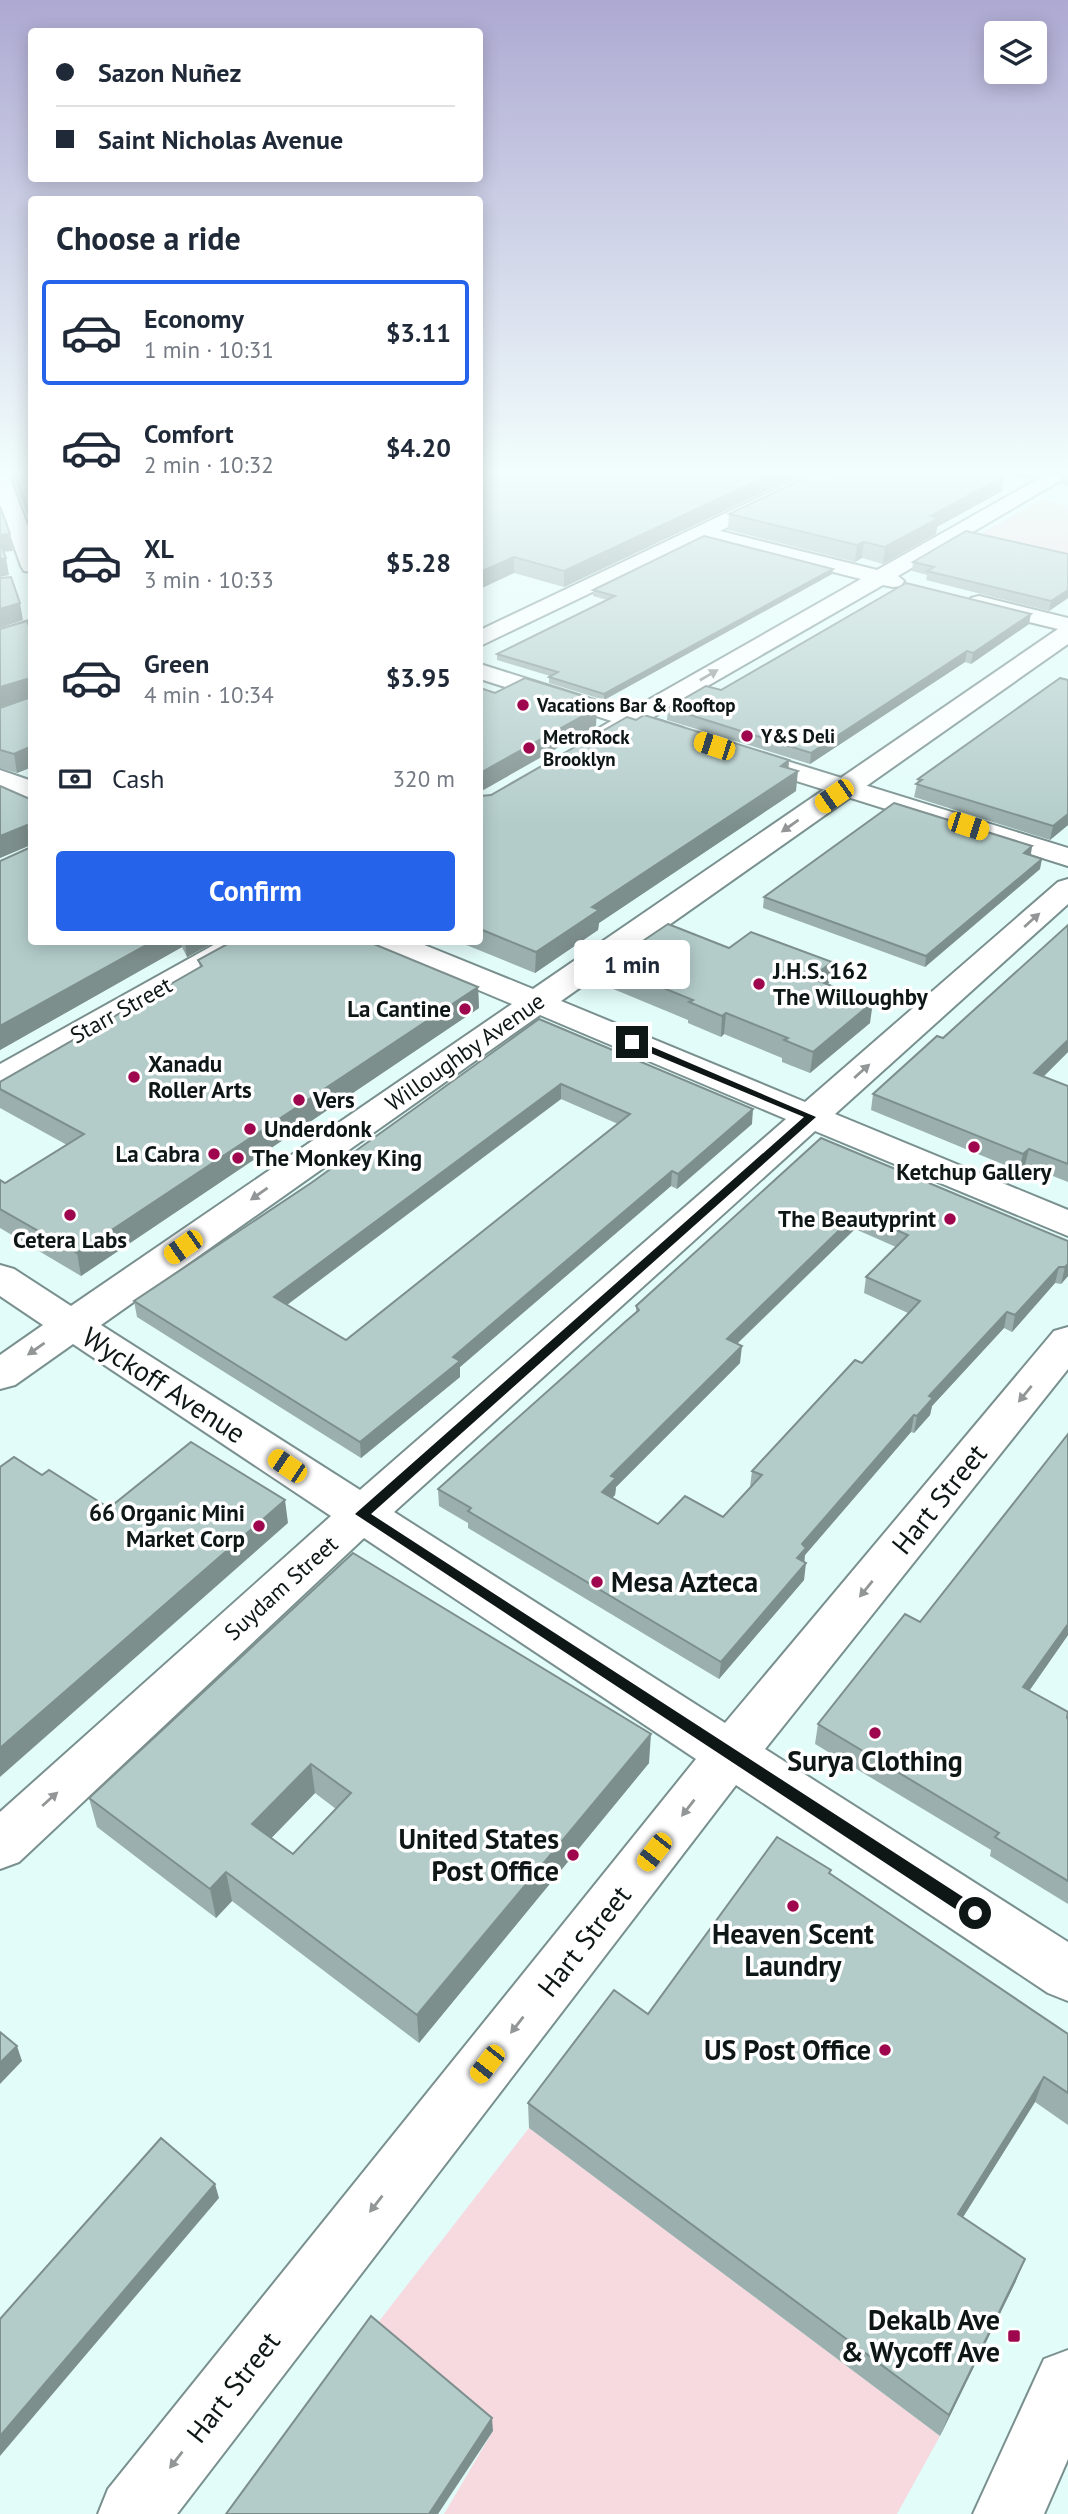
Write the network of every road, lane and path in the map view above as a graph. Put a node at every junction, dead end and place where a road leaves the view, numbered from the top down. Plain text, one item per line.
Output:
1 (578, 592) edge
2 (854, 592) edge
3 (960, 598) edge
4 (1068, 625) edge
5 (28, 628) edge
6 (1068, 634) edge
7 (0, 638) edge
8 (483, 638) edge
9 (483, 672) edge
10 (632, 719) junction
11 (698, 741) edge
12 (724, 749) edge
13 (572, 753) edge
14 (0, 778) edge
15 (846, 787) junction
16 (28, 789) edge
17 (1068, 857) edge
18 (1068, 888) edge
19 (236, 945) edge
20 (398, 945) edge
21 (536, 1002) junction
22 (0, 1078) edge
23 (811, 1117) junction
24 (1068, 1224) edge
25 (0, 1278) edge
26 (71, 1324) junction
27 (1068, 1341) edge
28 (0, 1375) edge
29 (362, 1514) junction
30 (730, 1755) junction
31 (0, 1845) edge
32 (1068, 1974) edge
33 (1068, 2383) edge
34 (133, 2514) edge
35 (1008, 2514) edge

1 - 8 street
10 -> 2 street
3 - 4 street
5 - 7 street
6 - 15 street, Willoughby Avenue
9 - 10 street
10 - 11 street
10 - 13 street
12 - 15 street
14 - 16 street
15 - 17 street
15 -> 21 street, Willoughby Avenue
23 -> 18 street, Suydam Street
19 - 22 street, Starr Street
20 - 21 street
21 - 23 street
21 -> 26 street, Willoughby Avenue
23 - 24 street
23 - 29 street, Suydam Street
25 - 26 street, Wyckoff Avenue
26 -> 28 street, Willoughby Avenue
26 - 29 street, Wyckoff Avenue
27 -> 30 street, Hart Street
29 - 30 street, Wyckoff Avenue
31 -> 29 street, Suydam Street
30 - 32 street, Wyckoff Avenue
30 -> 34 street, Hart Street
33 - 35 street

